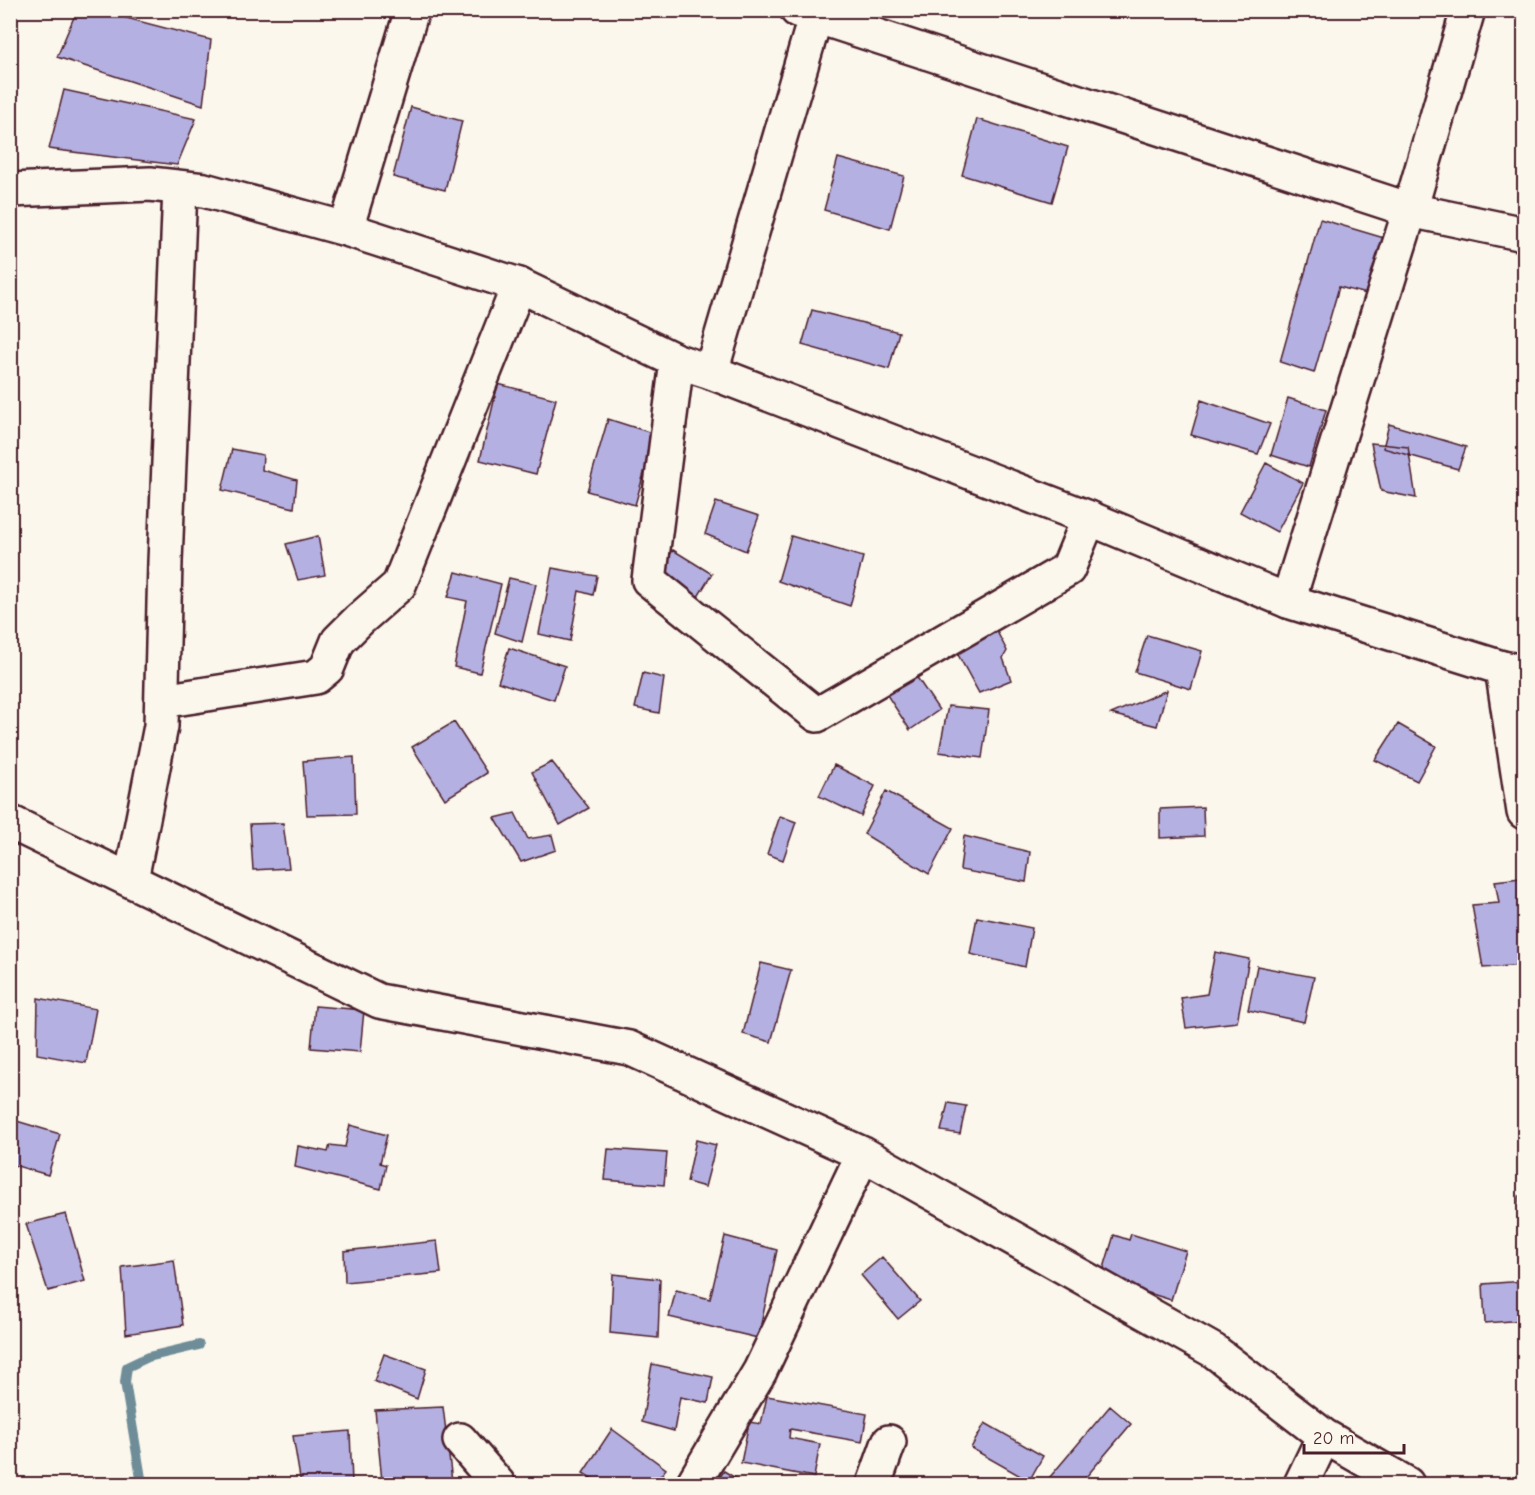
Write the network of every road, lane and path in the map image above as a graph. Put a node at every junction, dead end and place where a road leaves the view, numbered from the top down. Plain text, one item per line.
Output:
1 (412, 10) edge
2 (1468, 10) edge
3 (806, 14) edge
4 (180, 188) junction
5 (10, 190) edge
6 (1410, 210) junction
7 (346, 229) junction
8 (1524, 234) edge
9 (519, 285) junction
10 (677, 361) junction
11 (711, 372) junction
12 (1089, 518) junction
13 (1288, 601) junction
14 (1513, 670) edge
15 (162, 701) junction
16 (1524, 812) edge
17 (10, 822) edge
18 (131, 880) junction
19 (863, 1154) junction
20 (1324, 1436) junction
21 (459, 1440) dead end
22 (889, 1442) dead end
23 (498, 1485) edge
24 (693, 1485) edge
25 (874, 1485) edge
26 (1301, 1485) edge
27 (1407, 1485) edge

1 - 7 street
2 - 6 street
3 - 6 street
3 - 11 street
4 - 5 street
4 - 7 street
4 - 15 street
6 - 8 street
6 - 13 street
7 - 9 street
9 - 10 street
9 - 15 street
10 - 11 street
10 - 12 street
11 - 12 street
12 - 13 street
13 - 14 street
14 - 16 street
15 - 18 street
17 - 18 street
18 - 19 street
19 - 20 street
19 - 24 street
20 - 26 street
20 - 27 street
21 - 23 street
22 - 25 street

